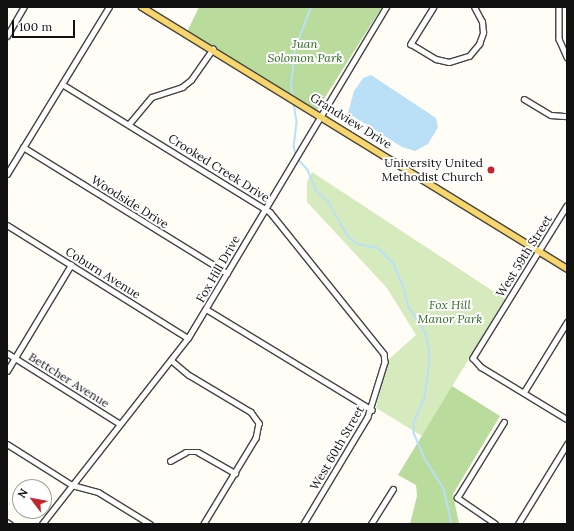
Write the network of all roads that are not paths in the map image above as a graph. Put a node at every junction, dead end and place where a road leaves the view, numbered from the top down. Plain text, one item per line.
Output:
1 (24, 7) edge
2 (109, 7) edge
3 (142, 7) edge
4 (386, 7) edge
5 (434, 7) edge
6 (474, 7) edge
7 (560, 7) edge
8 (7, 36) edge
9 (213, 49) junction
10 (567, 57) edge
11 (62, 84) junction
12 (524, 99) dead end
13 (320, 116) junction
14 (567, 116) edge
15 (129, 124) junction
16 (23, 147) junction
17 (7, 174) edge
18 (567, 206) edge
19 (265, 209) junction
20 (7, 225) edge
21 (540, 250) junction
22 (71, 265) junction
23 (567, 268) edge
24 (227, 273) junction
25 (206, 309) junction
26 (567, 322) edge
27 (188, 338) junction
28 (7, 354) edge
29 (384, 355) joint
30 (15, 358) junction
31 (171, 360) junction
32 (7, 371) edge
33 (524, 392) junction
34 (372, 410) junction
35 (567, 419) edge
36 (504, 422) dead end
37 (120, 424) junction
38 (7, 444) edge
39 (567, 444) edge
40 (170, 461) dead end
41 (235, 473) junction
42 (72, 484) junction
43 (393, 489) dead end
44 (7, 522) edge
45 (10, 524) edge
46 (42, 524) edge
47 (150, 524) edge
48 (204, 524) edge
49 (304, 524) edge
50 (371, 524) edge
51 (495, 524) edge
52 (518, 524) edge

1 - 8 street
2 - 11 street
3 - 9 main road, Grandview Drive
4 - 13 street, Fox Hill Drive
5 - 6 street
7 - 10 street
9 - 13 main road, Grandview Drive
9 - 15 street
11 - 15 street, Crooked Creek Drive
11 - 16 street
12 - 14 street
13 - 19 street, Fox Hill Drive
13 - 21 main road, Grandview Drive
15 - 19 street, Crooked Creek Drive
16 - 17 street
16 - 24 street, Woodside Drive
18 - 21 street, West 59th Street
19 - 24 street, Fox Hill Drive
19 - 29 street, Crooked Creek Drive
20 - 22 street, Coburn Avenue
21 - 23 main road, Grandview Drive
21 - 33 street, West 59th Street
22 - 27 street, Coburn Avenue
22 - 30 street
24 - 25 street, Fox Hill Drive
25 - 27 street, Fox Hill Drive
25 - 34 street
26 - 33 street
27 - 31 street, Fox Hill Drive
28 - 30 street, Bettcher Avenue
29 - 34 street, West 60th Street
30 - 32 street
30 - 37 street, Bettcher Avenue
31 - 37 street, Fox Hill Drive
31 - 41 street
33 - 35 street
34 - 49 street, West 60th Street
36 - 51 street
37 - 42 street, Fox Hill Drive
38 - 42 street
39 - 52 street
40 - 41 street
41 - 48 street
42 - 46 street, Fox Hill Drive
42 - 47 street
43 - 50 street
44 - 45 street

